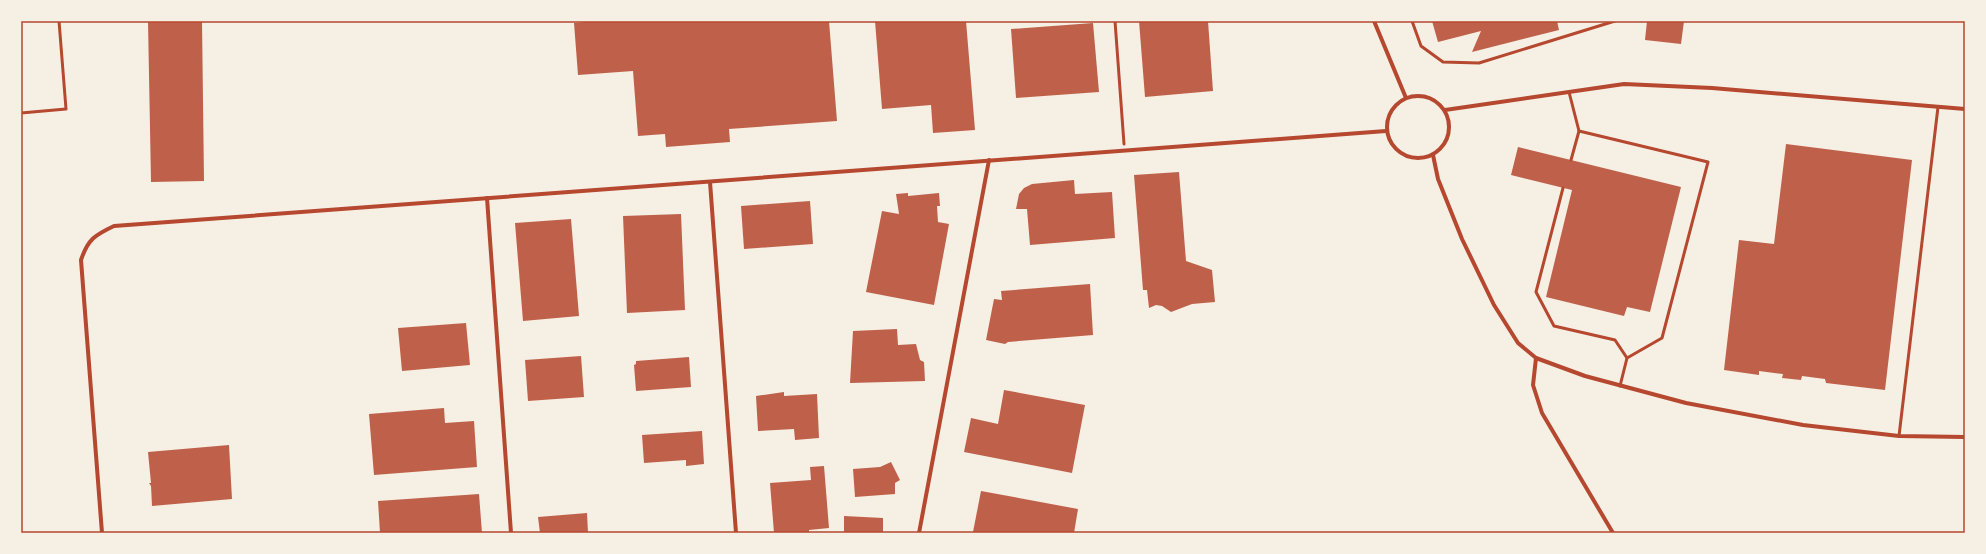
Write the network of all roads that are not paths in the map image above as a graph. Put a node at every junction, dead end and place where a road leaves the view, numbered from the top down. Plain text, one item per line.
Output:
1 (59, 21) edge
2 (1115, 21) edge
3 (1374, 21) edge
4 (1412, 21) edge
5 (1615, 21) edge
6 (1569, 92) junction
7 (1406, 98) junction
8 (1938, 107) junction
9 (1965, 109) edge
10 (1445, 110) junction
11 (21, 113) edge
12 (1579, 131) junction
13 (1386, 132) junction
14 (1124, 144) dead end
15 (1433, 155) junction
16 (989, 160) junction
17 (1571, 160) dead end
18 (710, 182) junction
19 (1563, 188) dead end
20 (487, 198) junction
21 (1536, 358) junction
22 (1627, 358) junction
23 (1620, 386) junction
24 (1899, 436) junction
25 (1965, 437) edge
26 (102, 533) edge
27 (511, 533) edge
28 (736, 533) edge
29 (919, 533) edge
30 (1613, 533) edge

1 - 11 lane
2 - 14 lane
3 - 7 street
4 - 5 lane
6 - 8 street
6 - 10 street
6 - 12 lane
7 - 10 street
7 - 13 street
8 - 9 street
8 - 24 lane
10 - 15 street
12 - 17 lane
12 - 22 lane
13 - 15 street
13 - 16 street
15 - 21 street
16 - 18 street
16 - 29 street
18 - 20 street
18 - 28 street
19 - 22 lane
20 - 26 street
20 - 27 street
21 - 23 street
21 - 30 street
22 - 23 lane
23 - 24 street
24 - 25 street

